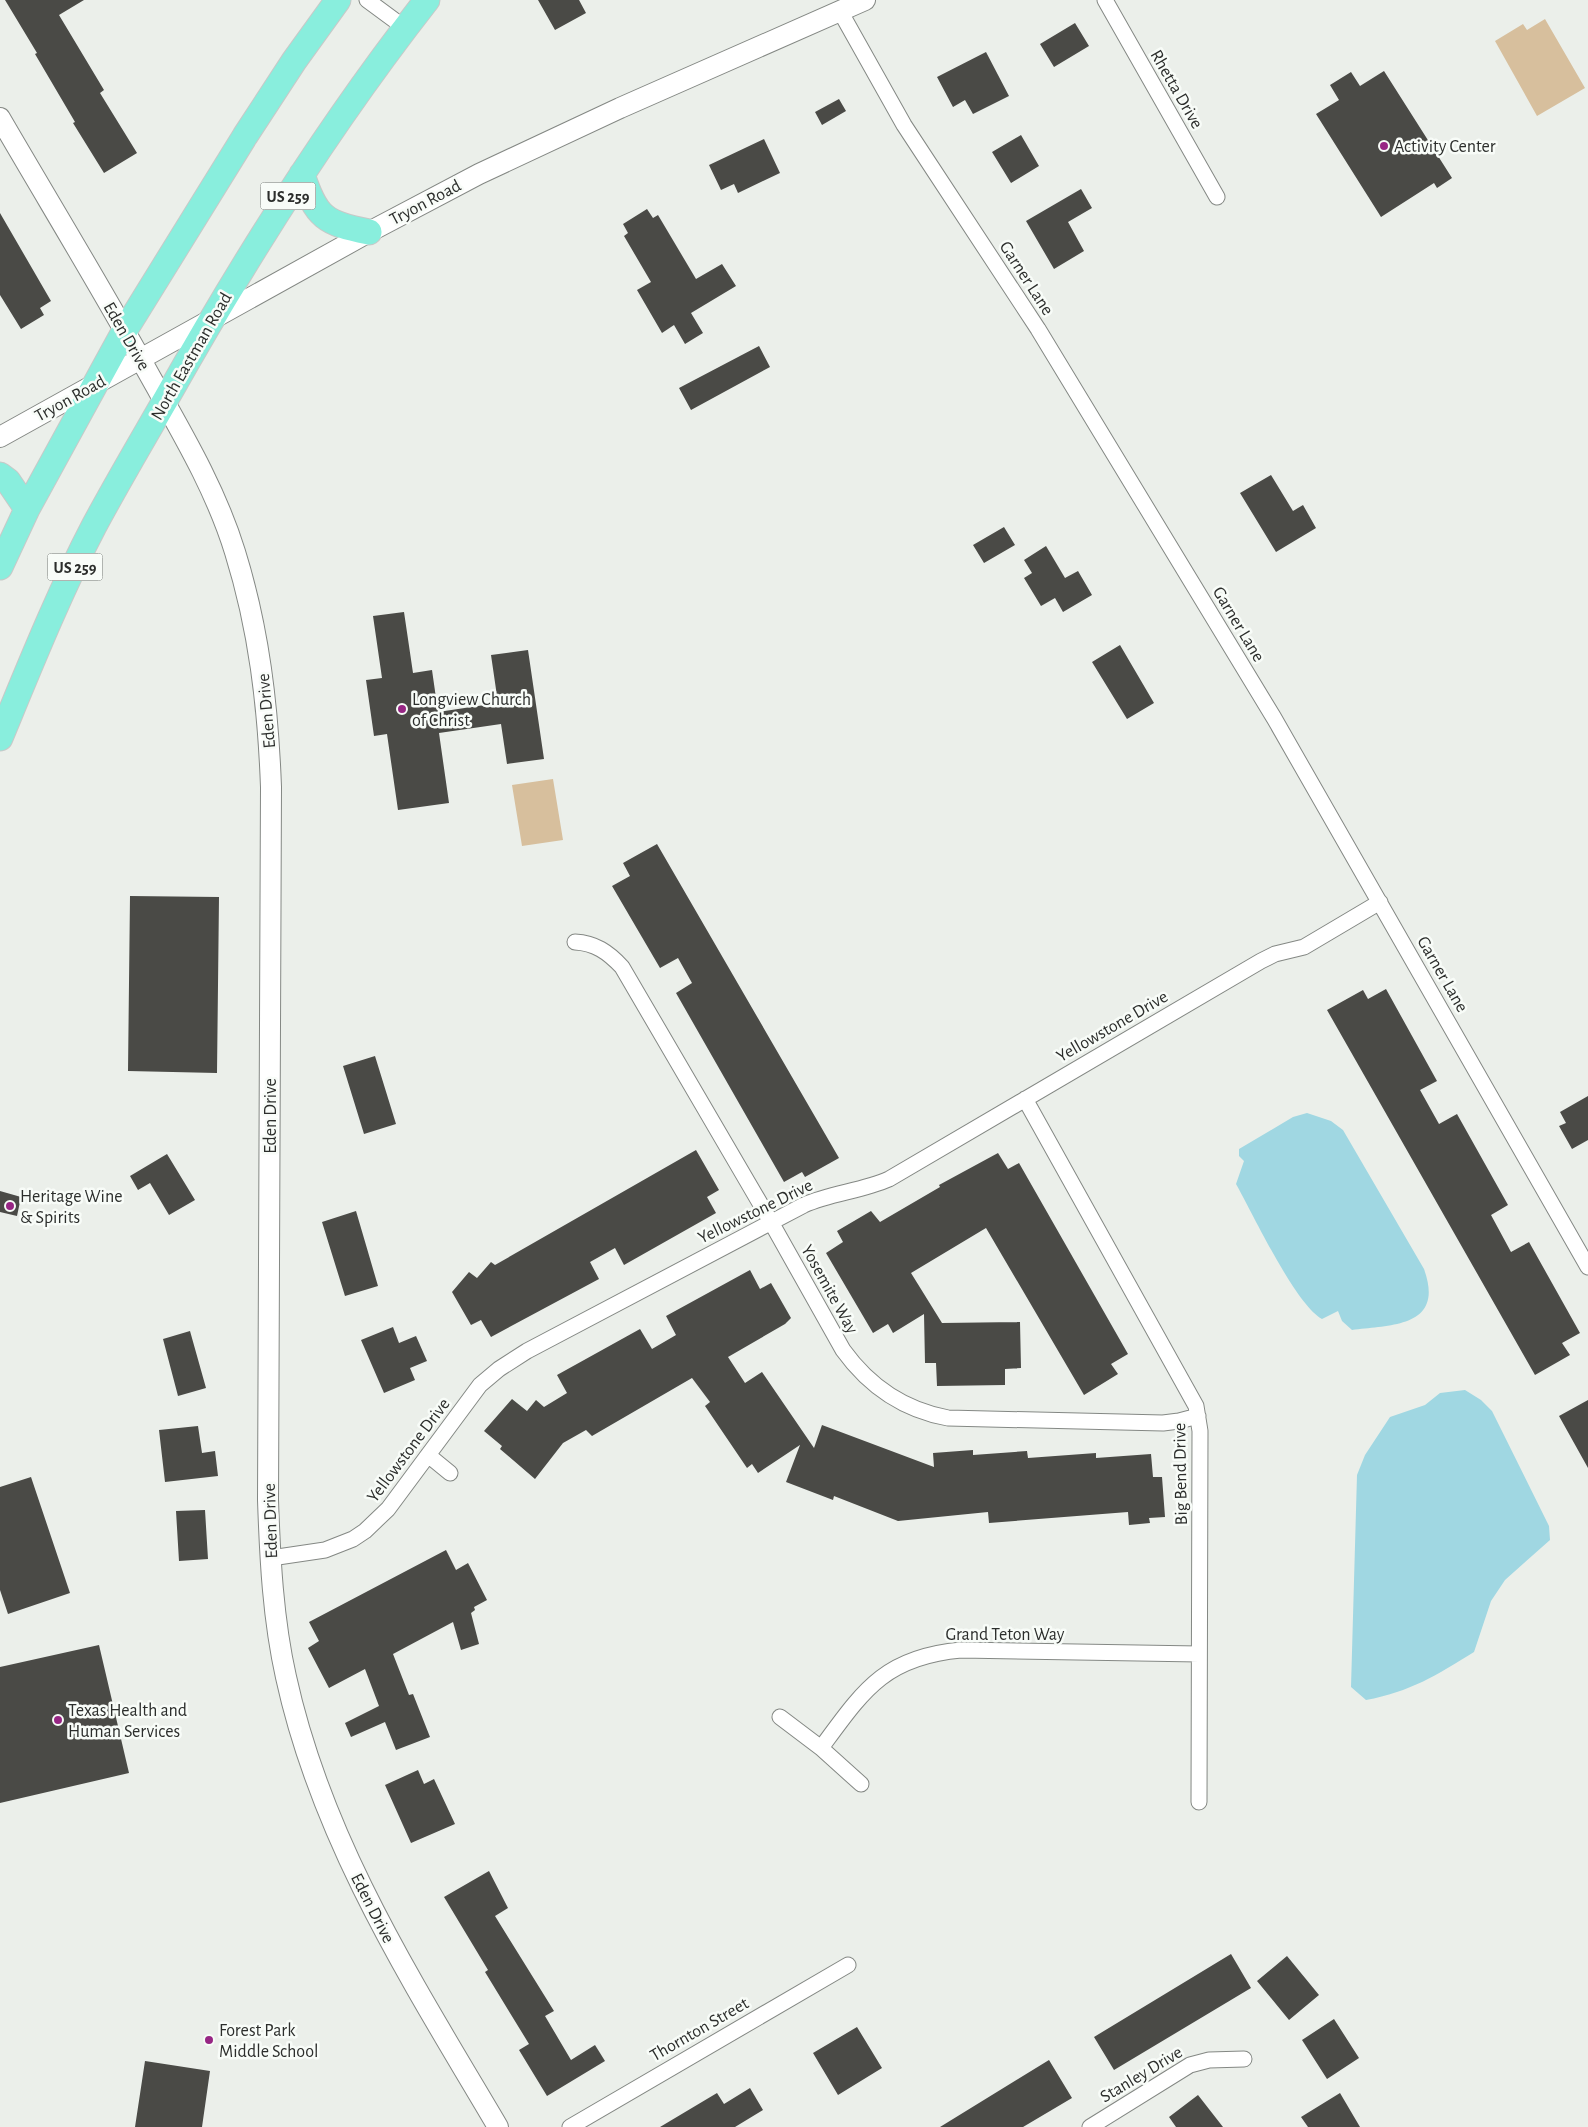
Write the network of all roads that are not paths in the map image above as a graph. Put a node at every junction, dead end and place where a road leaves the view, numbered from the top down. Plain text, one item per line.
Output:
1 (338, 0) edge
2 (367, 0) edge
3 (427, 0) edge
4 (865, 0) edge
5 (1105, 0) edge
6 (840, 11) junction
7 (405, 28) junction
8 (0, 118) edge
9 (302, 174) junction
10 (1217, 197) dead end
11 (369, 232) junction
12 (210, 320) junction
13 (125, 330) junction
14 (140, 359) junction
15 (95, 383) junction
16 (165, 402) junction
17 (0, 437) edge
18 (0, 475) edge
19 (27, 509) junction
20 (0, 567) edge
21 (0, 738) edge
22 (1380, 902) junction
23 (574, 942) dead end
24 (1025, 1099) junction
25 (771, 1222) junction
26 (1588, 1267) edge
27 (1198, 1416) junction
28 (428, 1455) junction
29 (450, 1473) dead end
30 (271, 1558) junction
31 (1199, 1654) junction
32 (780, 1717) dead end
33 (820, 1748) junction
34 (861, 1784) dead end
35 (1198, 1802) dead end
36 (848, 1965) dead end
37 (1244, 2059) dead end
38 (498, 2127) edge
39 (570, 2127) edge
40 (1090, 2127) edge

1 - 13 main road
2 - 7 street
3 - 7 main road, North Eastman Road / US 259
4 - 6 street, Tryon Road
5 - 10 street, Rhetta Drive
6 - 11 street, Tryon Road
6 - 22 street, Garner Lane
7 - 9 main road, North Eastman Road / US 259
8 - 13 street, Eden Drive
9 - 11 main road
9 - 12 main road, North Eastman Road / US 259
11 - 12 street, Tryon Road
12 - 14 street, Tryon Road
12 - 16 main road, North Eastman Road / US 259
13 - 14 street, Eden Drive
13 - 15 main road
14 - 15 street, Tryon Road
14 - 16 street, Eden Drive
15 - 17 street, Tryon Road
15 - 19 main road
16 - 21 main road, North Eastman Road / US 259
16 - 30 street, Eden Drive
18 - 19 main road
19 - 20 main road
22 - 24 street, Yellowstone Drive
22 - 26 street, Garner Lane
23 - 25 street, Yosemite Way
24 - 25 street, Yellowstone Drive
24 - 27 street, Big Bend Drive
25 - 27 street, Yosemite Way
25 - 28 street, Yellowstone Drive
27 - 31 street, Big Bend Drive
28 - 29 street
28 - 30 street, Yellowstone Drive
30 - 38 street, Eden Drive
31 - 33 street, Grand Teton Way
31 - 35 street, Big Bend Drive
32 - 33 street
33 - 34 street
36 - 39 street, Thornton Street
37 - 40 street, Stanley Drive

